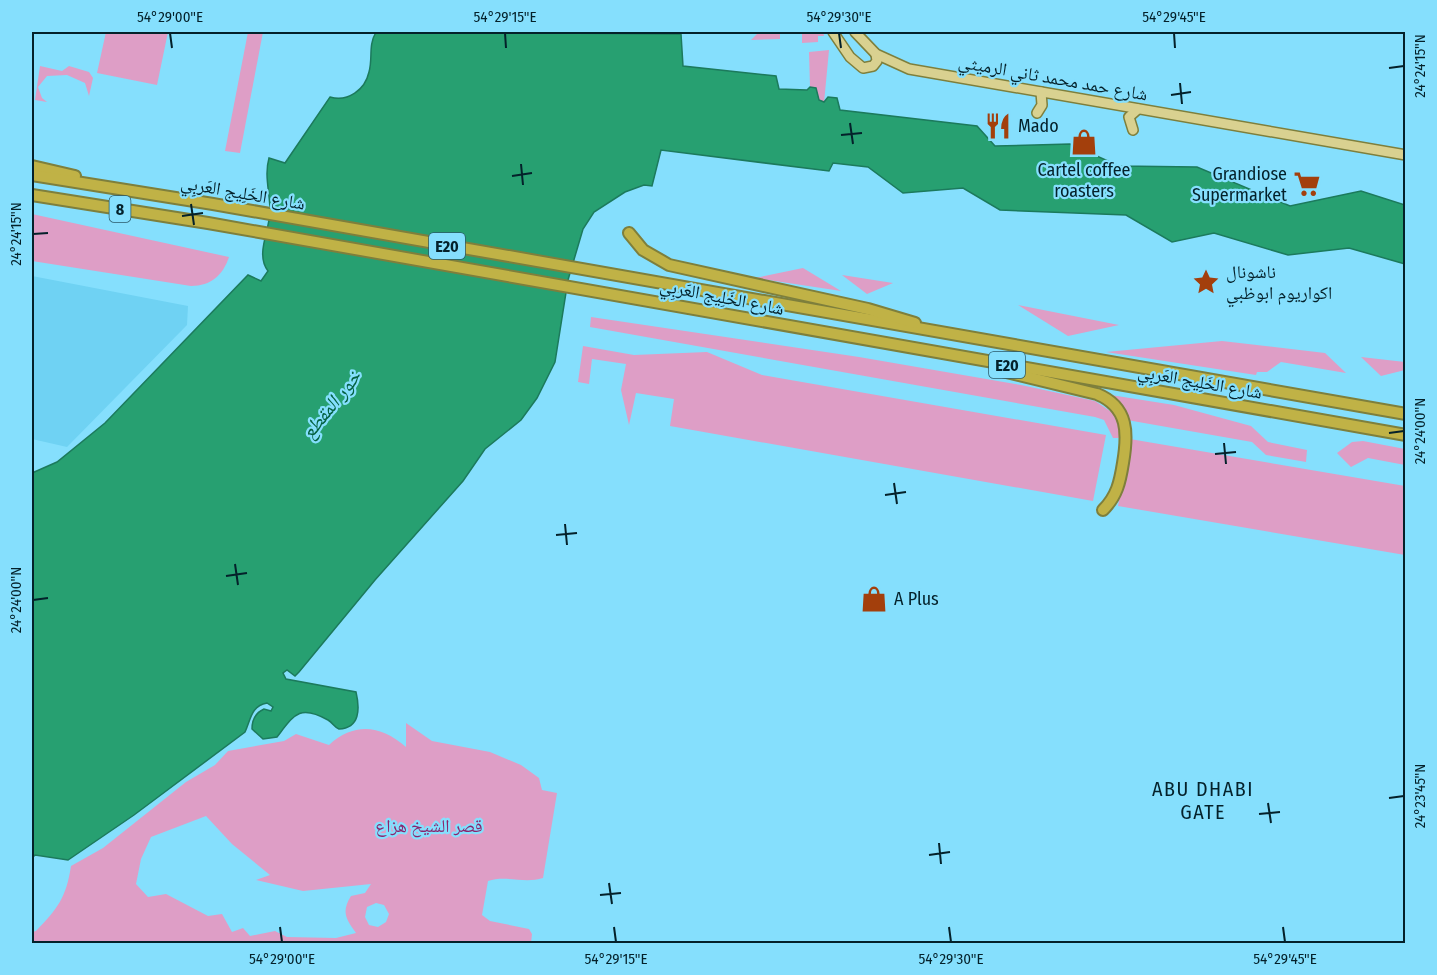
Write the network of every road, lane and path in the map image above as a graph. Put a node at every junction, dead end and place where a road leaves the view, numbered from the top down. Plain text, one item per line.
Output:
1 (832, 32) edge
2 (855, 32) edge
3 (876, 54) junction
4 (1041, 92) junction
5 (1138, 109) junction
6 (1036, 113) dead end
7 (1133, 130) dead end
8 (1406, 155) edge
9 (32, 166) edge
10 (32, 175) edge
11 (121, 190) junction
12 (32, 195) edge
13 (213, 204) joint
14 (208, 224) joint
15 (629, 233) dead end
16 (932, 331) junction
17 (973, 359) junction
18 (1406, 414) edge
19 (1406, 435) edge
20 (1103, 510) dead end

1 - 3 main road
2 - 3 main road, شارع حمد محمد ثاني الرميثي
3 - 4 main road, شارع حمد محمد ثاني الرميثي
4 - 5 main road, شارع حمد محمد ثاني الرميثي
4 - 6 main road
5 - 7 main road
5 - 8 main road, شارع حمد محمد ثاني الرميثي
9 - 11 highway
10 - 11 highway, شارع الخَلِيج العَربِي / 8
11 - 13 highway, شارع الخَلِيج العَربِي / 8
12 - 14 highway, شارع الخَلِيج العَربِي / 8
13 - 16 highway, شارع الخَلِيج العَربِي / E20
14 - 17 highway, شارع الخَلِيج العَربِي / E20
15 - 16 highway
16 - 18 highway, شارع الخَلِيج العَربِي / E20
17 - 19 highway, شارع الخَلِيج العَربِي / E20
17 - 20 highway

